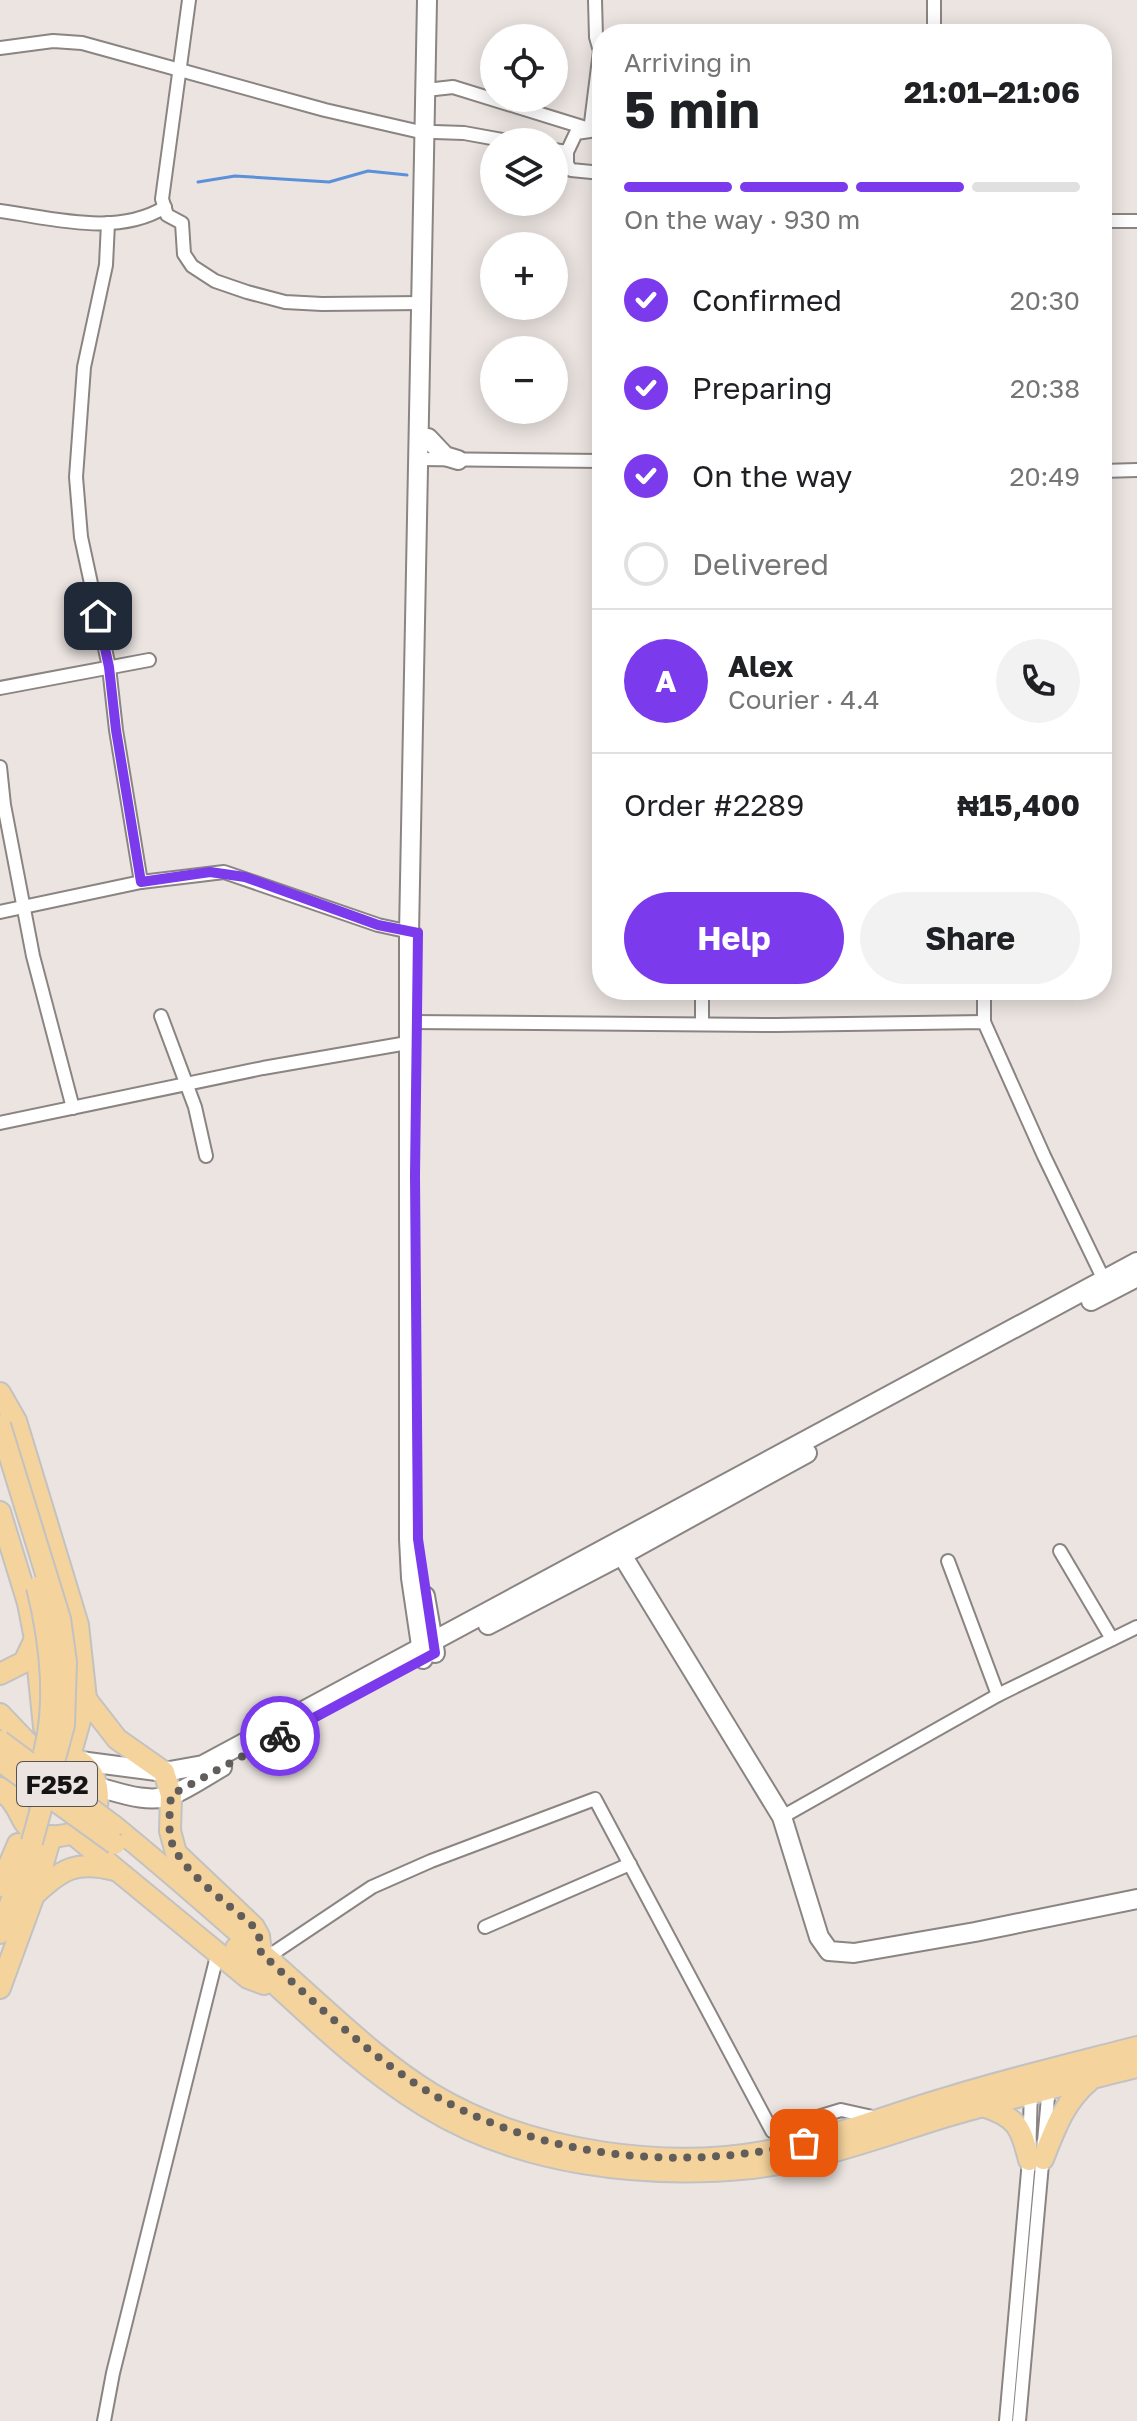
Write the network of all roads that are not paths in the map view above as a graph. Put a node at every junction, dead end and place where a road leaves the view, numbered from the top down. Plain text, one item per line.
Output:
1 (189, 0) edge
2 (595, 0) edge
3 (934, 0) edge
4 (431, 1) edge
5 (596, 24) edge
6 (934, 24) edge
7 (0, 48) edge
8 (179, 69) junction
9 (430, 89) junction
10 (592, 131) edge
11 (429, 132) junction
12 (592, 132) edge
13 (480, 136) edge
14 (568, 142) edge
15 (568, 166) edge
16 (592, 172) edge
17 (165, 207) junction
18 (0, 211) edge
19 (1112, 221) edge
20 (1137, 221) edge
21 (108, 223) junction
22 (422, 303) junction
23 (428, 438) junction
24 (423, 459) junction
25 (458, 460) junction
26 (592, 461) edge
27 (1137, 470) edge
28 (1112, 471) edge
29 (149, 660) dead end
30 (109, 667) junction
31 (0, 688) edge
32 (0, 767) edge
33 (141, 882) junction
34 (24, 907) junction
35 (0, 912) edge
36 (413, 933) junction
37 (702, 1000) edge
38 (984, 1000) edge
39 (161, 1016) dead end
40 (414, 1022) junction
41 (984, 1022) junction
42 (702, 1024) junction
43 (413, 1042) junction
44 (185, 1084) junction
45 (73, 1108) junction
46 (0, 1123) edge
47 (206, 1156) dead end
48 (1137, 1262) edge
49 (1137, 1277) edge
50 (1104, 1280) junction
51 (0, 1393) edge
52 (0, 1425) edge
53 (0, 1473) edge
54 (0, 1512) edge
55 (1060, 1551) dead end
56 (622, 1555) junction
57 (948, 1561) dead end
58 (1137, 1627) edge
59 (35, 1639) junction
60 (1112, 1639) junction
61 (428, 1650) junction
62 (0, 1674) edge
63 (998, 1695) junction
64 (86, 1699) junction
65 (0, 1714) edge
66 (0, 1741) edge
67 (44, 1755) junction
68 (75, 1758) junction
69 (0, 1761) edge
70 (164, 1772) junction
71 (98, 1787) junction
72 (0, 1788) edge
73 (171, 1795) junction
74 (16, 1809) junction
75 (782, 1817) junction
76 (73, 1834) junction
77 (115, 1835) junction
78 (35, 1838) junction
79 (0, 1857) edge
80 (630, 1864) junction
81 (121, 1871) junction
82 (0, 1886) edge
83 (34, 1895) junction
84 (1137, 1899) edge
85 (485, 1927) dead end
86 (0, 1933) edge
87 (218, 1952) junction
88 (264, 1955) junction
89 (0, 1988) edge
90 (276, 1988) junction
91 (1137, 2047) edge
92 (1137, 2067) edge
93 (1092, 2078) junction
94 (1039, 2082) junction
95 (983, 2106) junction
96 (883, 2120) junction
97 (1036, 2159) junction
98 (104, 2421) edge
99 (1006, 2421) edge
100 (1019, 2421) edge

1 - 8 street
2 - 5 street
3 - 6 street
4 - 9 street
7 - 8 street
8 - 11 street
8 - 17 street
9 - 10 street
9 - 11 street
11 - 13 street
11 - 22 street
11 - 23 street
12 - 14 street
15 - 16 street
17 - 21 street
17 - 22 street
18 - 21 street
19 - 20 street
21 - 30 street
22 - 24 street
23 - 24 street
23 - 25 street
24 - 25 street
24 - 36 street
25 - 26 street
27 - 28 street
29 - 30 street
30 - 31 street
30 - 33 street
32 - 34 street
33 - 34 street
33 - 36 street
34 - 35 street
34 - 45 street
36 - 40 street
37 - 42 street
38 - 41 street
39 - 44 street
40 - 42 street
40 - 43 street
41 - 42 street
41 - 50 street
43 - 44 street
43 - 61 street
44 - 45 street
44 - 47 street
45 - 46 street
48 - 50 street
49 - 56 street
50 - 61 street
51 - 64 main road
52 - 78 main road, bridge
53 - 78 main road, bridge
54 - 59 main road
55 - 60 street
56 - 61 street
56 - 75 street
57 - 63 street
58 - 60 street
59 - 62 main road
59 - 67 main road
60 - 63 street
61 - 70 street
61 - 73 street
63 - 75 street
64 - 68 main road
64 - 70 main road
65 - 67 main road
66 - 77 main road, F252, bridge
67 - 68 main road, F252
67 - 74 main road, F252
68 - 70 street
68 - 71 main road, F252
69 - 77 main road, F252, bridge
70 - 73 main road
71 - 73 street
71 - 76 main road, F252
72 - 74 main road
73 - 88 main road
74 - 78 main road, F252
74 - 79 main road
75 - 84 street
76 - 78 main road, F252
76 - 81 main road
77 - 88 main road
77 - 90 main road
78 - 82 main road, F252
78 - 83 main road
78 - 86 main road, F252
80 - 85 street
80 - 88 street
80 - 96 street
81 - 83 main road
81 - 87 main road
83 - 89 main road
87 - 90 main road
87 - 98 street
88 - 96 main road
90 - 95 main road
91 - 94 main road
92 - 93 main road
93 - 94 main road
93 - 97 main road
94 - 95 main road
94 - 96 main road
94 - 97 street
95 - 97 main road
97 - 99 street
97 - 100 street

